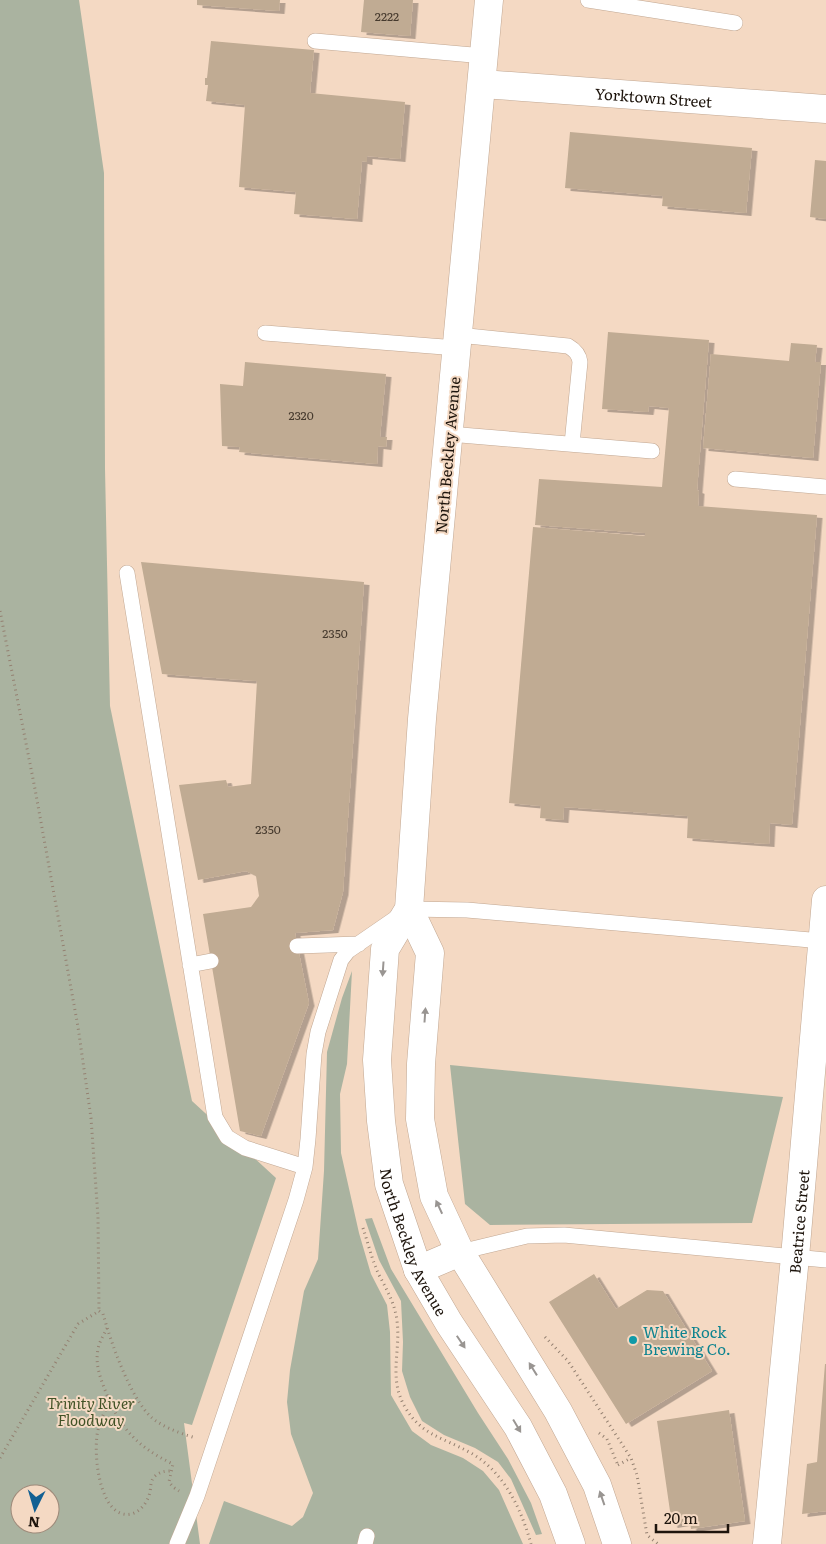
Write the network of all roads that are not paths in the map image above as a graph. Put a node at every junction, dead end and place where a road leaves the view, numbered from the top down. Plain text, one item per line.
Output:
1 (489, 0) edge
2 (588, 0) edge
3 (735, 23) dead end
4 (316, 41) dead end
5 (484, 56) junction
6 (482, 84) junction
7 (826, 109) edge
8 (265, 333) dead end
9 (457, 342) junction
10 (449, 434) junction
11 (572, 444) junction
12 (652, 451) dead end
13 (735, 479) dead end
14 (826, 487) edge
15 (127, 573) dead end
16 (826, 900) edge
17 (409, 910) junction
18 (822, 941) junction
19 (360, 944) junction
20 (297, 946) dead end
21 (211, 961) dead end
22 (190, 965) junction
23 (305, 1167) junction
24 (460, 1252) junction
25 (795, 1257) junction
26 (826, 1260) edge
27 (418, 1270) junction
28 (176, 1544) edge
29 (571, 1544) edge
30 (617, 1544) edge
31 (767, 1544) edge

1 - 5 main road, North Beckley Avenue
2 - 3 lane
4 - 5 lane
5 - 6 main road, North Beckley Avenue
6 - 7 main road, Yorktown Street
6 - 9 main road, North Beckley Avenue
8 - 9 lane
9 - 10 main road, North Beckley Avenue
9 - 11 lane
10 - 11 lane
10 - 17 main road, North Beckley Avenue
11 - 12 lane
13 - 14 lane
15 - 22 lane
16 - 18 main road, Beatrice Street
17 - 18 lane
17 - 19 lane
24 -> 17 main road, North Beckley Avenue
17 -> 27 main road, North Beckley Avenue
18 - 25 main road, Beatrice Street
19 - 20 lane
19 - 23 lane
21 - 22 lane
22 - 23 lane
23 - 28 lane
24 - 25 lane
24 - 27 main road
30 -> 24 main road, North Beckley Avenue
25 - 26 lane
25 - 31 main road, Beatrice Street
27 -> 29 main road, North Beckley Avenue

